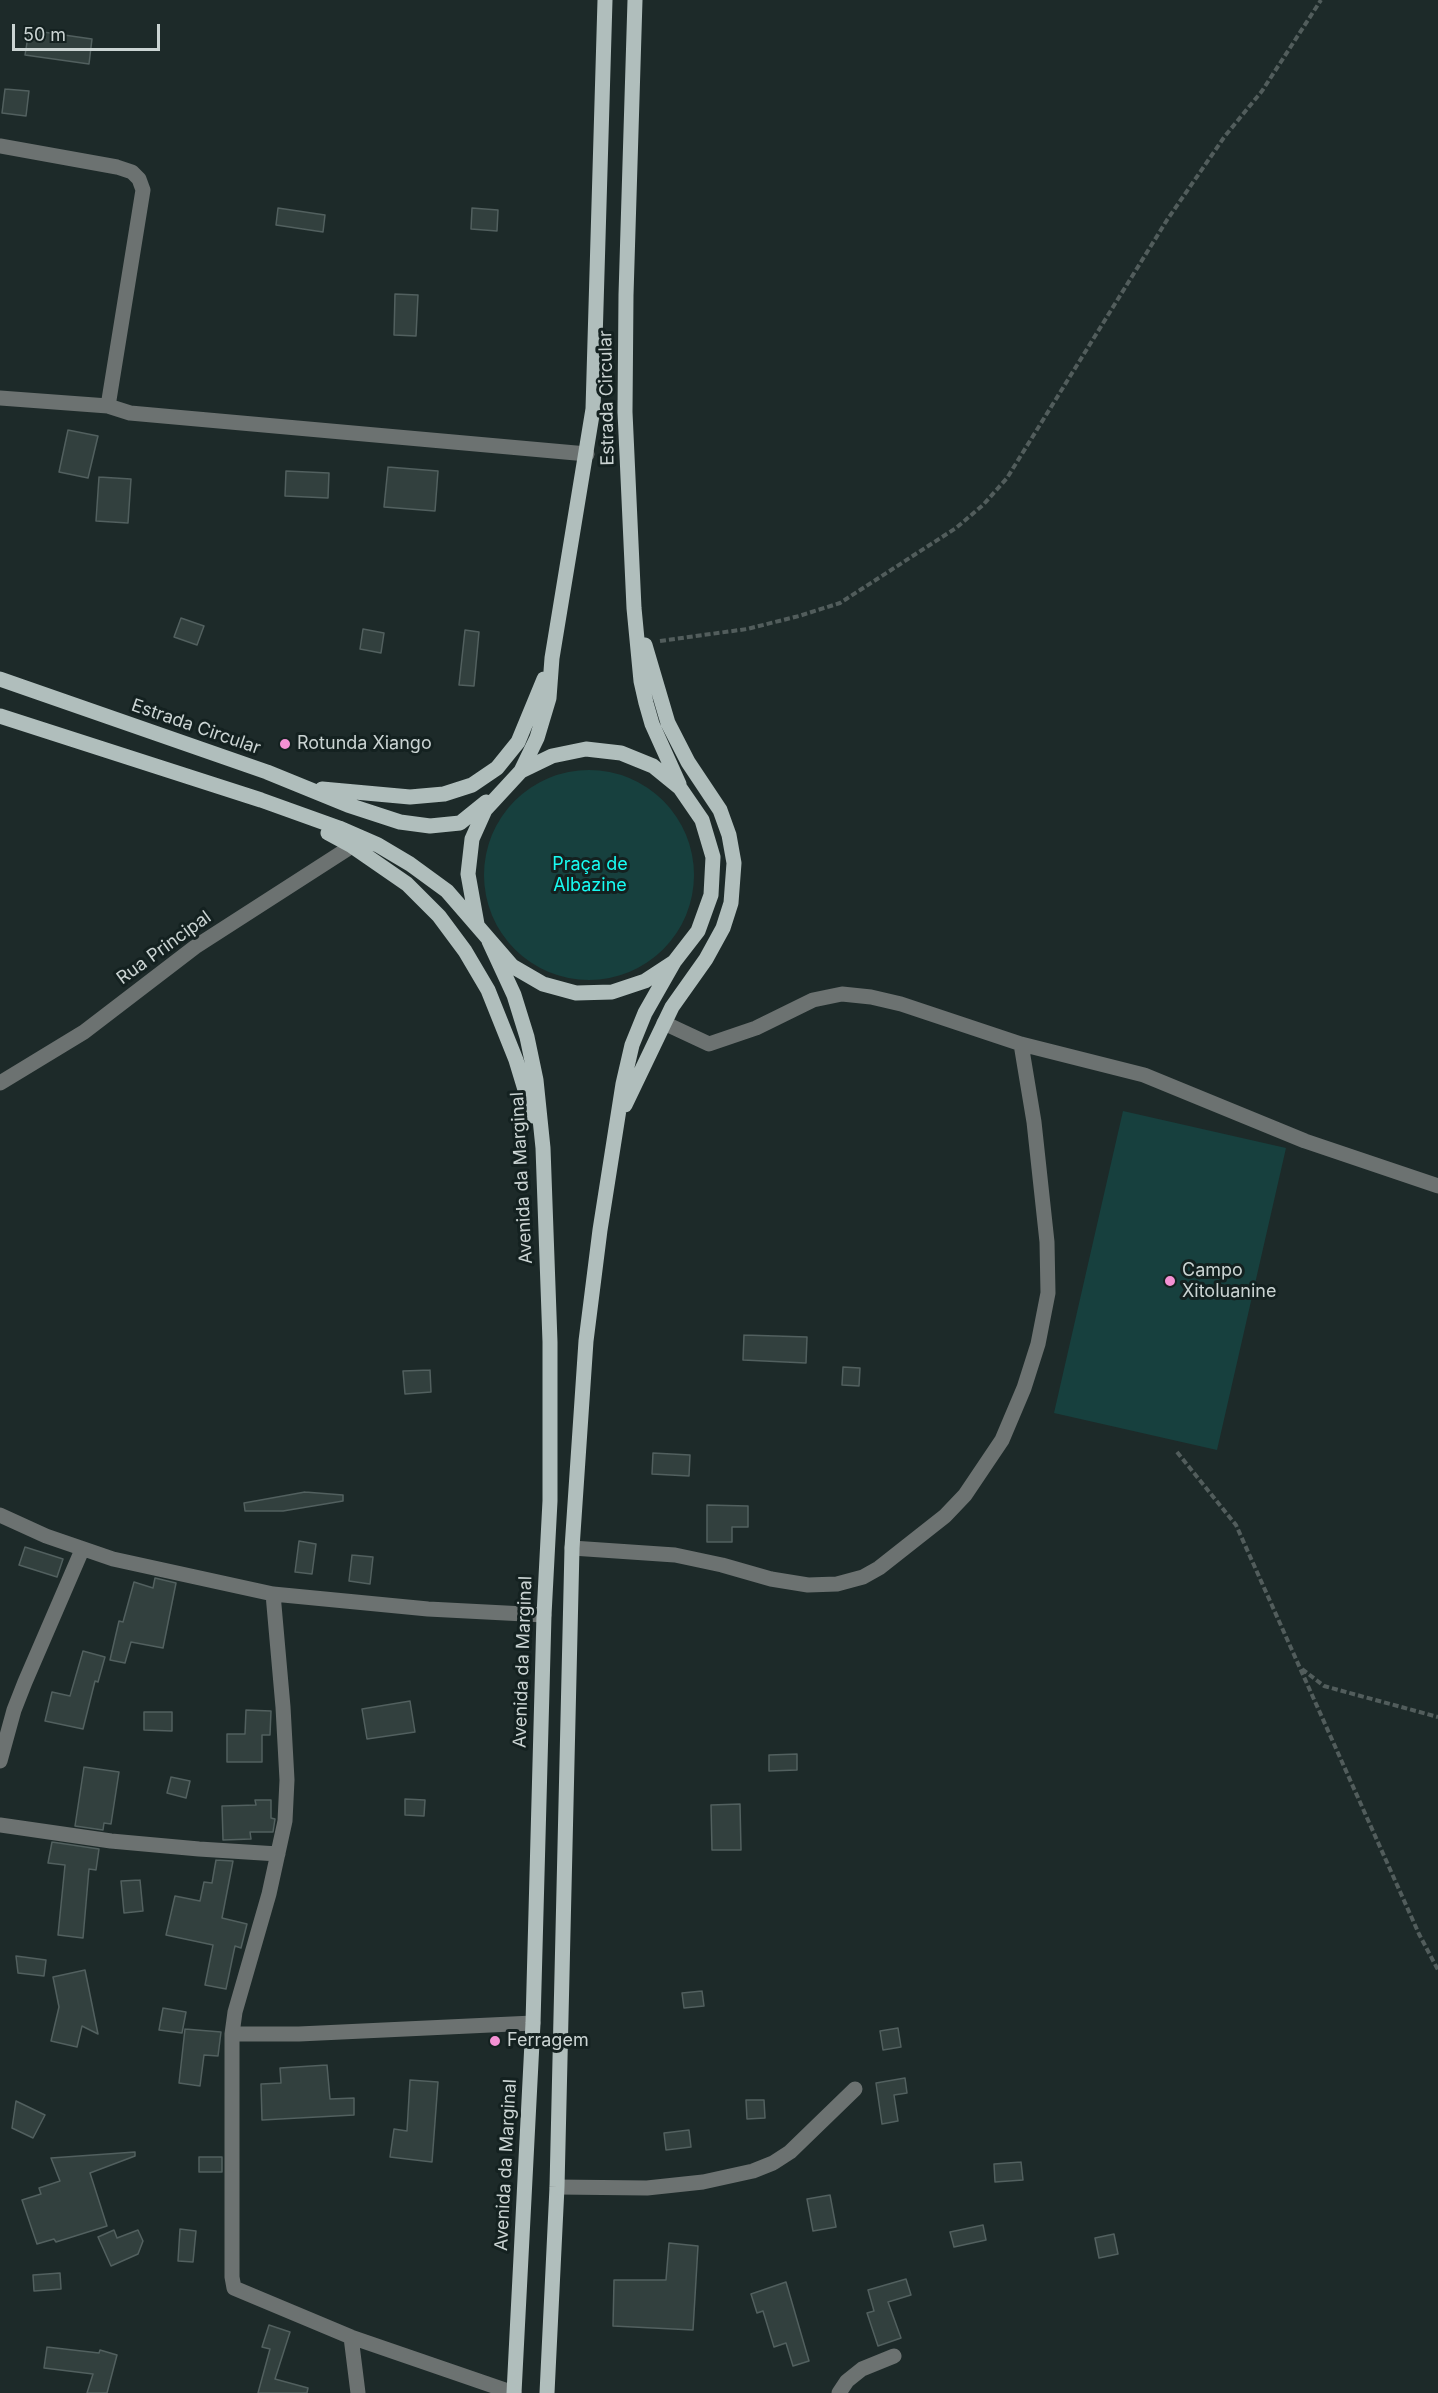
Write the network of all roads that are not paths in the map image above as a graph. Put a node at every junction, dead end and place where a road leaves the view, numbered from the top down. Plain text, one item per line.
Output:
1 (605, 0) edge
2 (635, 0) edge
3 (0, 146) edge
4 (0, 398) edge
5 (108, 406) junction
6 (587, 454) junction
7 (634, 608) junction
8 (552, 658) junction
9 (0, 679) edge
10 (0, 716) edge
11 (521, 771) junction
12 (507, 785) junction
13 (310, 788) junction
14 (680, 788) junction
15 (261, 800) junction
16 (352, 846) junction
17 (477, 924) junction
18 (489, 940) junction
19 (674, 962) junction
20 (664, 1023) junction
21 (1021, 1044) junction
22 (0, 1083) edge
23 (618, 1120) junction
24 (543, 1148) junction
25 (1438, 1186) edge
26 (0, 1515) edge
27 (572, 1548) junction
28 (82, 1550) junction
29 (273, 1594) junction
30 (544, 1615) junction
31 (7, 1708) edge
32 (0, 1761) edge
33 (0, 1825) edge
34 (278, 1854) junction
35 (533, 2023) junction
36 (232, 2034) junction
37 (855, 2088) dead end
38 (557, 2187) junction
39 (351, 2337) junction
40 (894, 2356) dead end
41 (358, 2393) edge
42 (514, 2393) edge
43 (548, 2393) edge
44 (839, 2393) edge

1 - 6 main road, Estrada Circular
2 - 7 main road, Estrada Circular
3 - 5 street
4 - 5 street
5 - 6 street
6 - 8 main road, Estrada Circular
7 - 14 main road, Estrada Circular
7 - 20 main road
8 - 11 main road, Estrada Circular
8 - 13 main road
9 - 13 main road, Estrada Circular
10 - 15 main road
11 - 12 main road
11 - 14 main road
12 - 13 main road, Estrada Circular
12 - 17 main road
14 - 19 main road
15 - 16 main road
15 - 17 main road
16 - 22 street, Rua Principal
16 - 24 main road
17 - 18 main road
18 - 19 main road
18 - 24 main road, Avenida da Marginal
19 - 23 main road
20 - 21 street
20 - 23 main road
21 - 25 street
21 - 27 street
23 - 27 main road
24 - 30 main road, Avenida da Marginal
26 - 28 street
27 - 38 main road
28 - 29 street
28 - 31 street
29 - 30 street
29 - 34 street
30 - 35 main road, Avenida da Marginal
31 - 32 street
33 - 34 street
34 - 36 street
35 - 36 street
35 - 42 main road, Avenida da Marginal
36 - 39 street
37 - 38 street
38 - 43 main road
39 - 41 street
39 - 42 street
40 - 44 street

